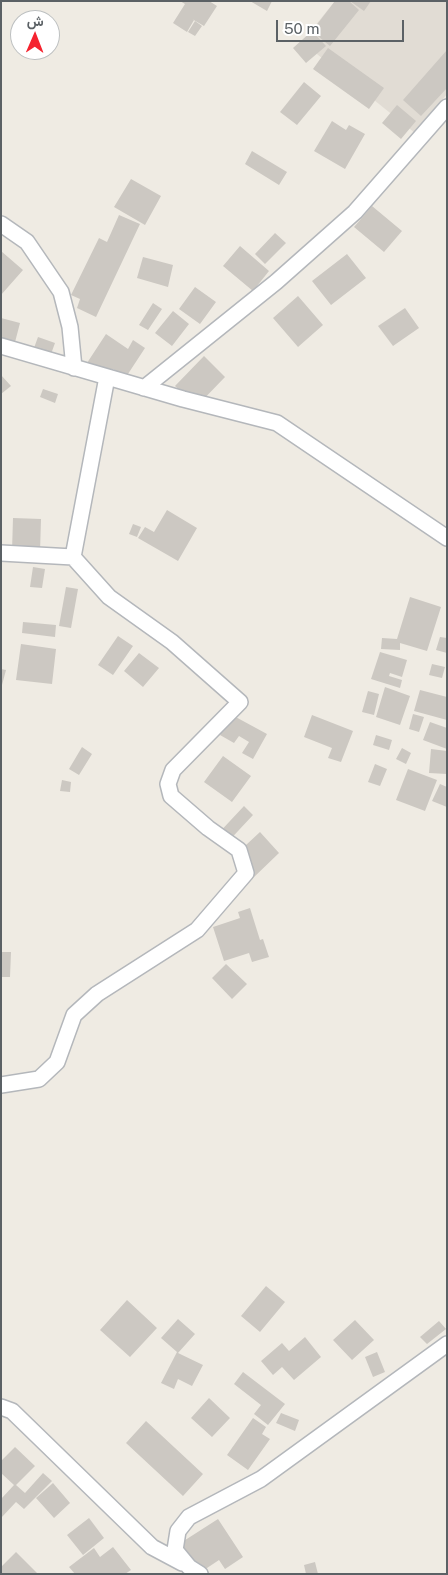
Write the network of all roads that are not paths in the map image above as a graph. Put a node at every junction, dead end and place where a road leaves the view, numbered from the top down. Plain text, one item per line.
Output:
1 (447, 107) edge
2 (1, 224) edge
3 (1, 346) edge
4 (74, 368) junction
5 (107, 377) junction
6 (144, 388) junction
7 (447, 538) edge
8 (1, 554) edge
9 (73, 557) junction
10 (1, 1085) edge
11 (447, 1344) edge
12 (1, 1407) edge
13 (195, 1570) edge

1 - 6 street
2 - 4 street
3 - 4 street
4 - 5 street
5 - 6 street
5 - 9 street
6 - 7 street
8 - 9 street
9 - 10 street
11 - 13 street
12 - 13 street

